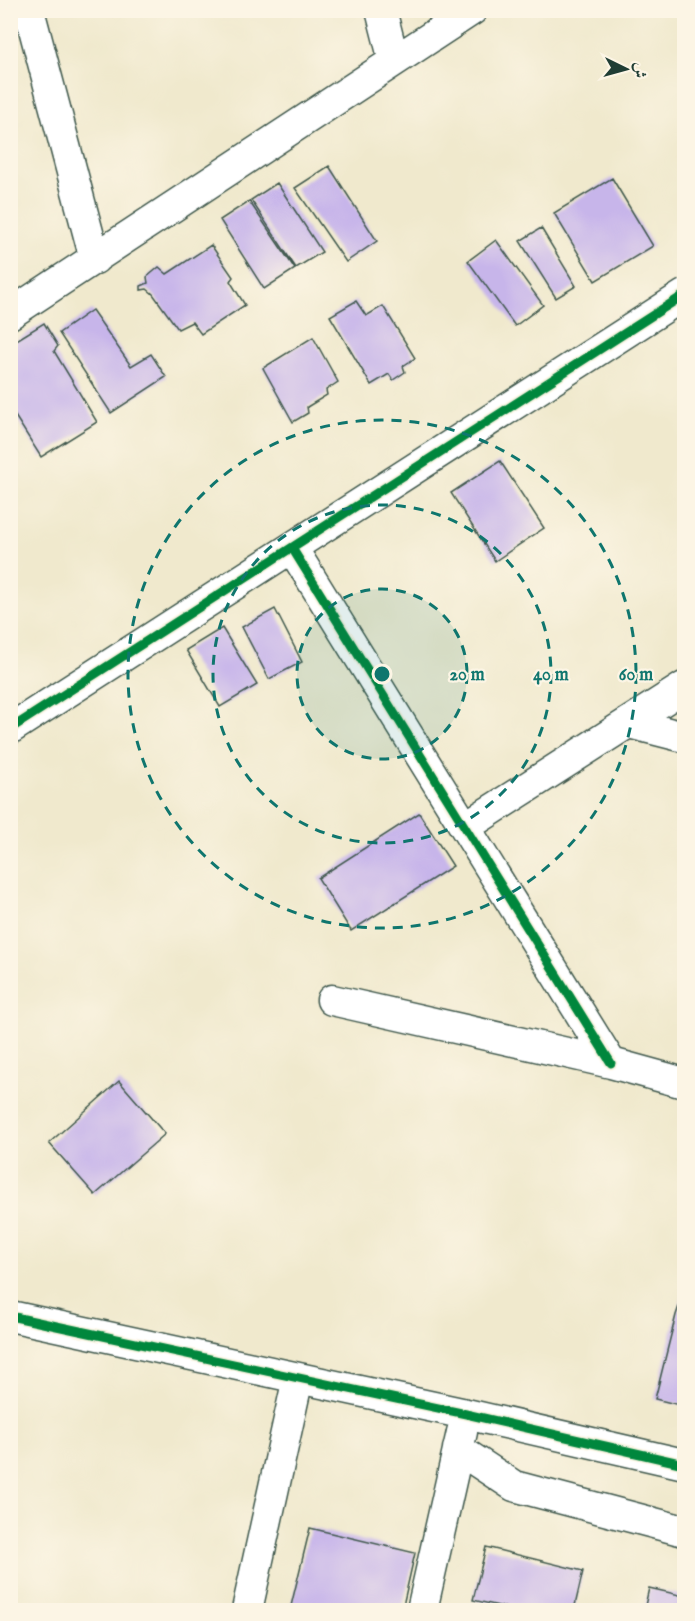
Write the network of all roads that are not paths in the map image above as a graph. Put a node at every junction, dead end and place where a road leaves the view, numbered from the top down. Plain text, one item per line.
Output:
1 (28, 10) edge
2 (381, 10) edge
3 (471, 10) edge
4 (394, 61) junction
5 (95, 259) junction
6 (684, 295) edge
7 (10, 314) edge
8 (292, 548) junction
9 (684, 687) edge
10 (629, 723) junction
11 (10, 729) edge
12 (684, 737) edge
13 (465, 827) junction
14 (332, 1000) dead end
15 (611, 1063) junction
16 (684, 1083) edge
17 (10, 1316) edge
18 (298, 1378) junction
19 (466, 1414) junction
20 (458, 1449) junction
21 (684, 1464) edge
22 (684, 1531) edge
23 (247, 1611) edge
24 (422, 1611) edge

1 - 5 street
2 - 4 street
3 - 4 street
4 - 5 street
5 - 7 street
6 - 8 street
8 - 11 street
8 - 13 street
9 - 10 street
10 - 12 street
10 - 13 street
13 - 15 street
14 - 15 street
15 - 16 street
17 - 18 street
18 - 19 street
18 - 23 street
19 - 20 street
19 - 21 street
20 - 22 street
20 - 24 street

